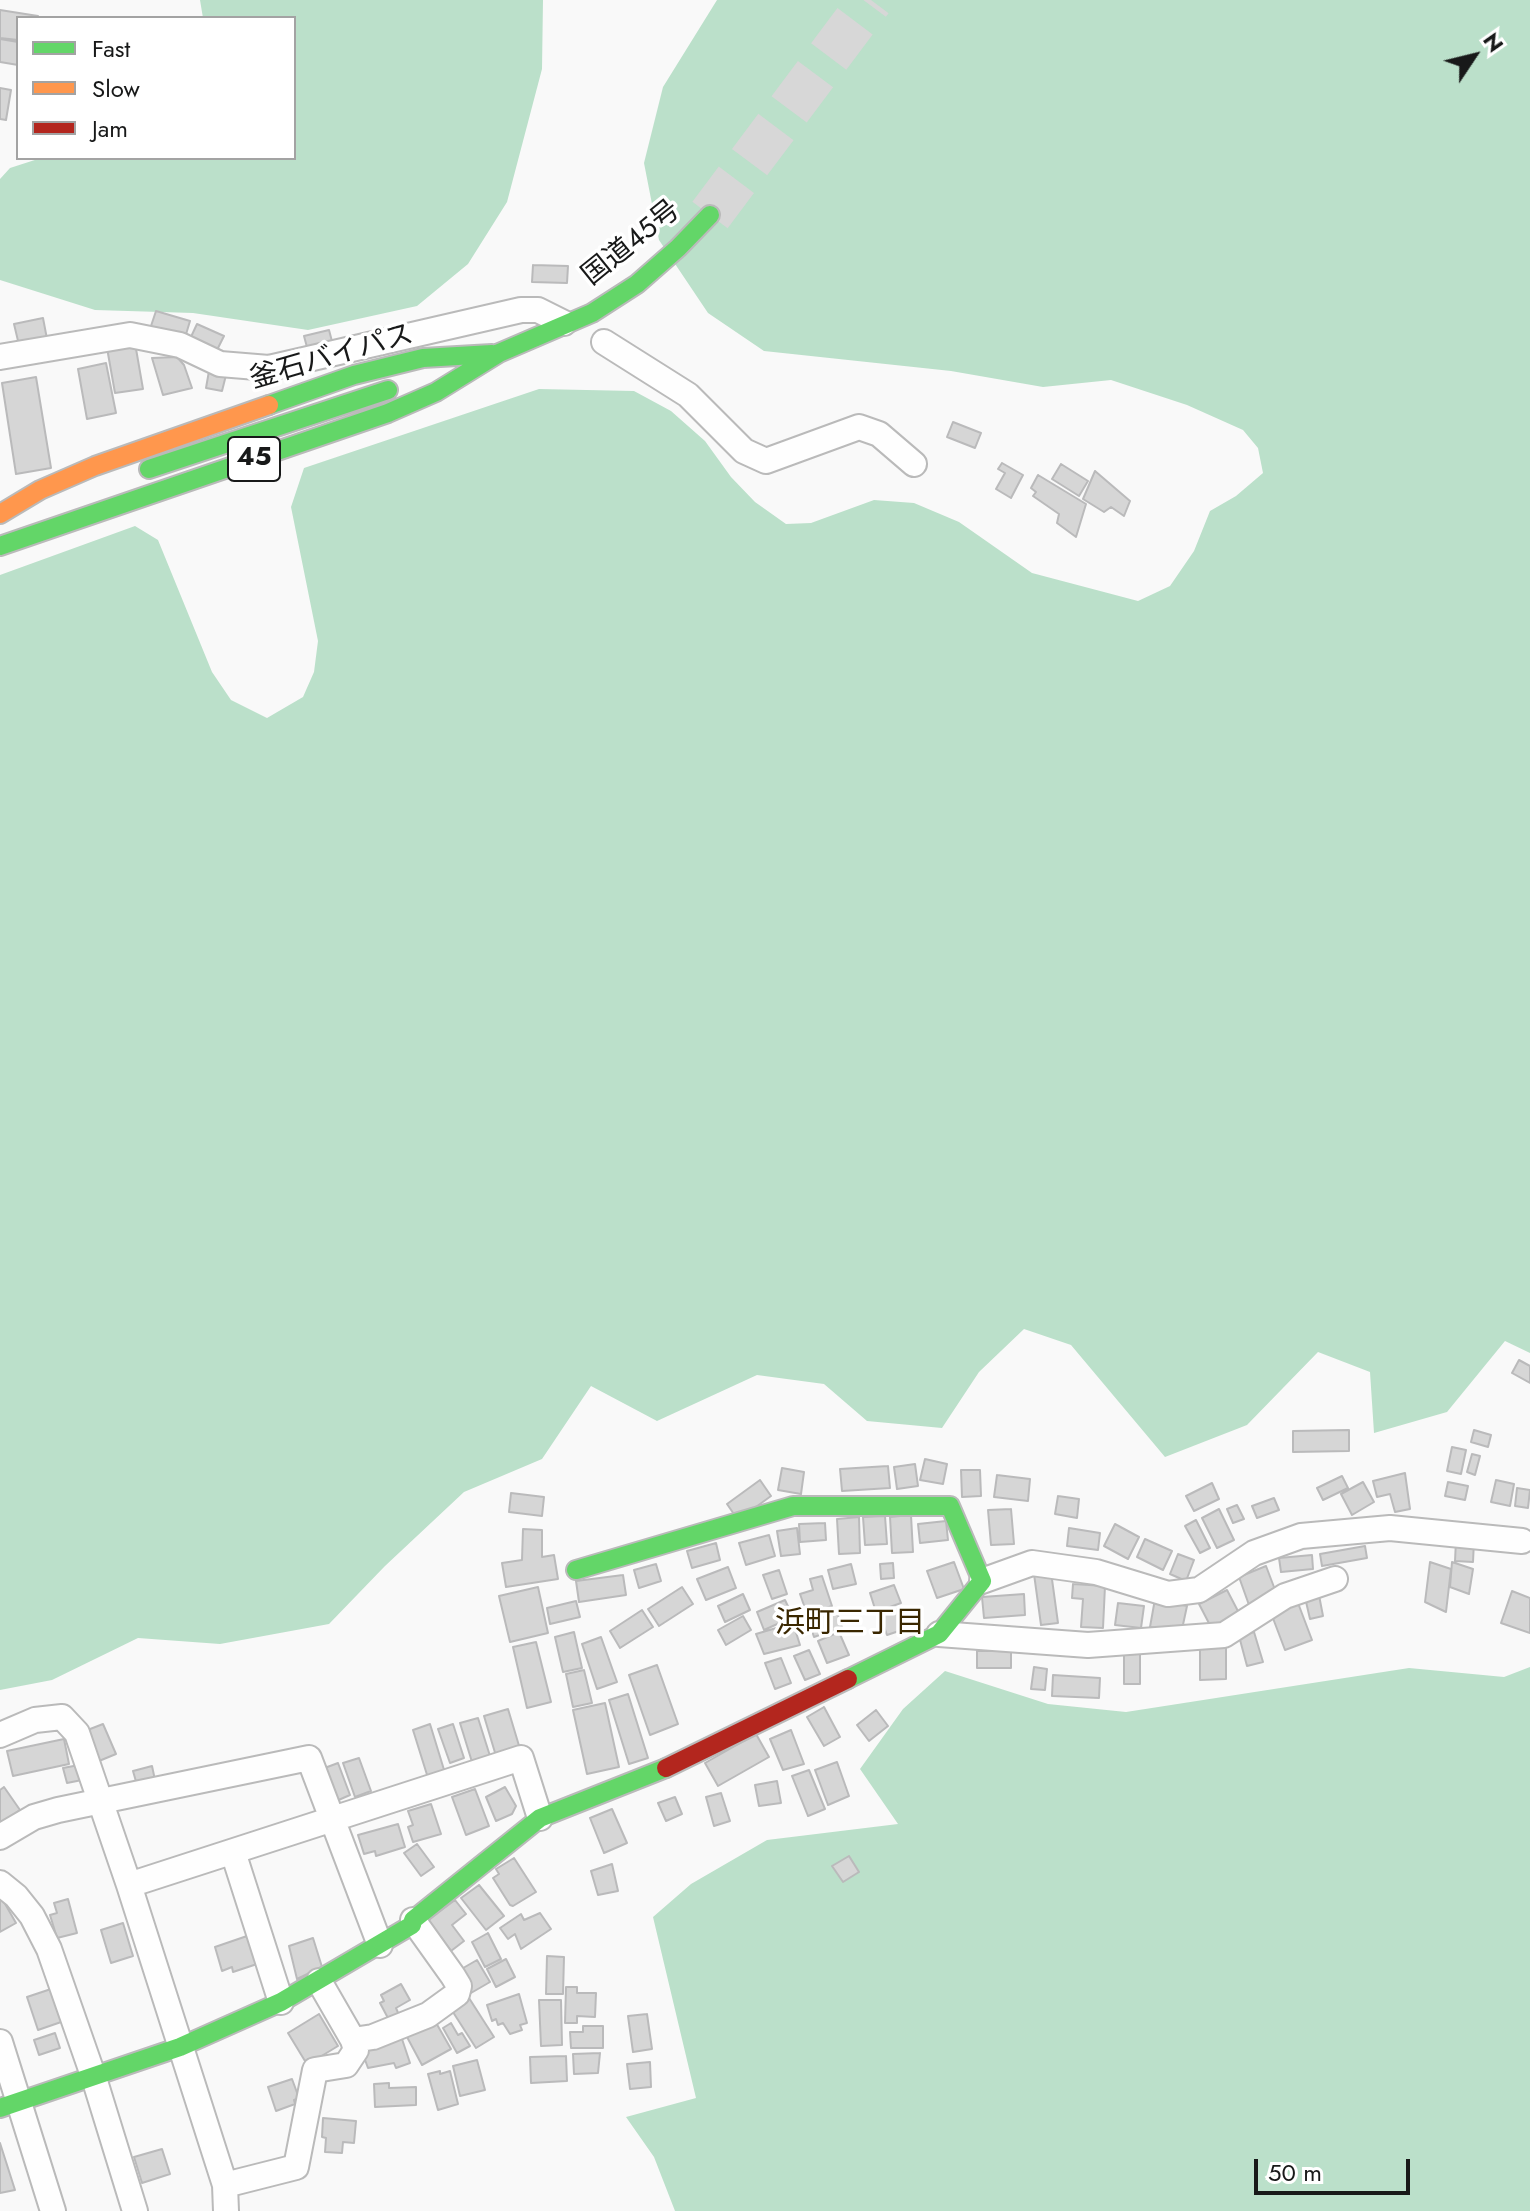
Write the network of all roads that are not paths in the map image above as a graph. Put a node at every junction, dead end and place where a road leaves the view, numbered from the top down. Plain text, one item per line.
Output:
1 (710, 215) tunnel mouth
2 (564, 323) dead end
3 (604, 342) dead end
4 (499, 353) junction
5 (0, 357) edge
6 (914, 464) dead end
7 (128, 476) dead end
8 (83, 491) dead end
9 (0, 515) edge
10 (0, 546) edge
11 (1522, 1541) dead end
12 (576, 1570) dead end
13 (1335, 1579) dead end
14 (982, 1581) junction
15 (939, 1634) junction
16 (0, 1735) edge
17 (101, 1803) junction
18 (540, 1818) junction
19 (333, 1820) junction
20 (0, 1837) edge
21 (233, 1852) junction
22 (0, 1883) edge
23 (129, 1885) junction
24 (413, 1920) junction
25 (380, 1945) junction
26 (319, 1981) junction
27 (281, 2002) junction
28 (353, 2040) junction
29 (0, 2042) edge
30 (180, 2047) junction
31 (94, 2078) junction
32 (10, 2106) edge
33 (225, 2185) junction
34 (53, 2211) edge
35 (135, 2211) edge
36 (226, 2211) edge

1 - 4 main road, 国道45号 / 45
2 - 5 street
3 - 6 street
4 - 7 main road
4 - 9 main road, 釜石バイパス / 45
4 - 10 main road, 45
8 - 9 main road
11 - 14 street
12 - 14 main road
13 - 15 street
14 - 15 main road
15 - 18 main road
16 - 17 street
17 - 19 street
17 - 20 street
17 - 23 street
18 - 19 street
18 - 24 main road
19 - 21 street
19 - 25 street
21 - 23 street
21 - 27 street
22 - 31 street
23 - 30 street
24 - 25 main road
24 - 28 street
25 - 26 main road
26 - 27 main road
26 - 28 street
27 - 30 main road
28 - 33 street
29 - 32 street
30 - 31 main road
30 - 33 street
31 - 32 main road
31 - 35 street
32 - 34 street
33 - 36 street

